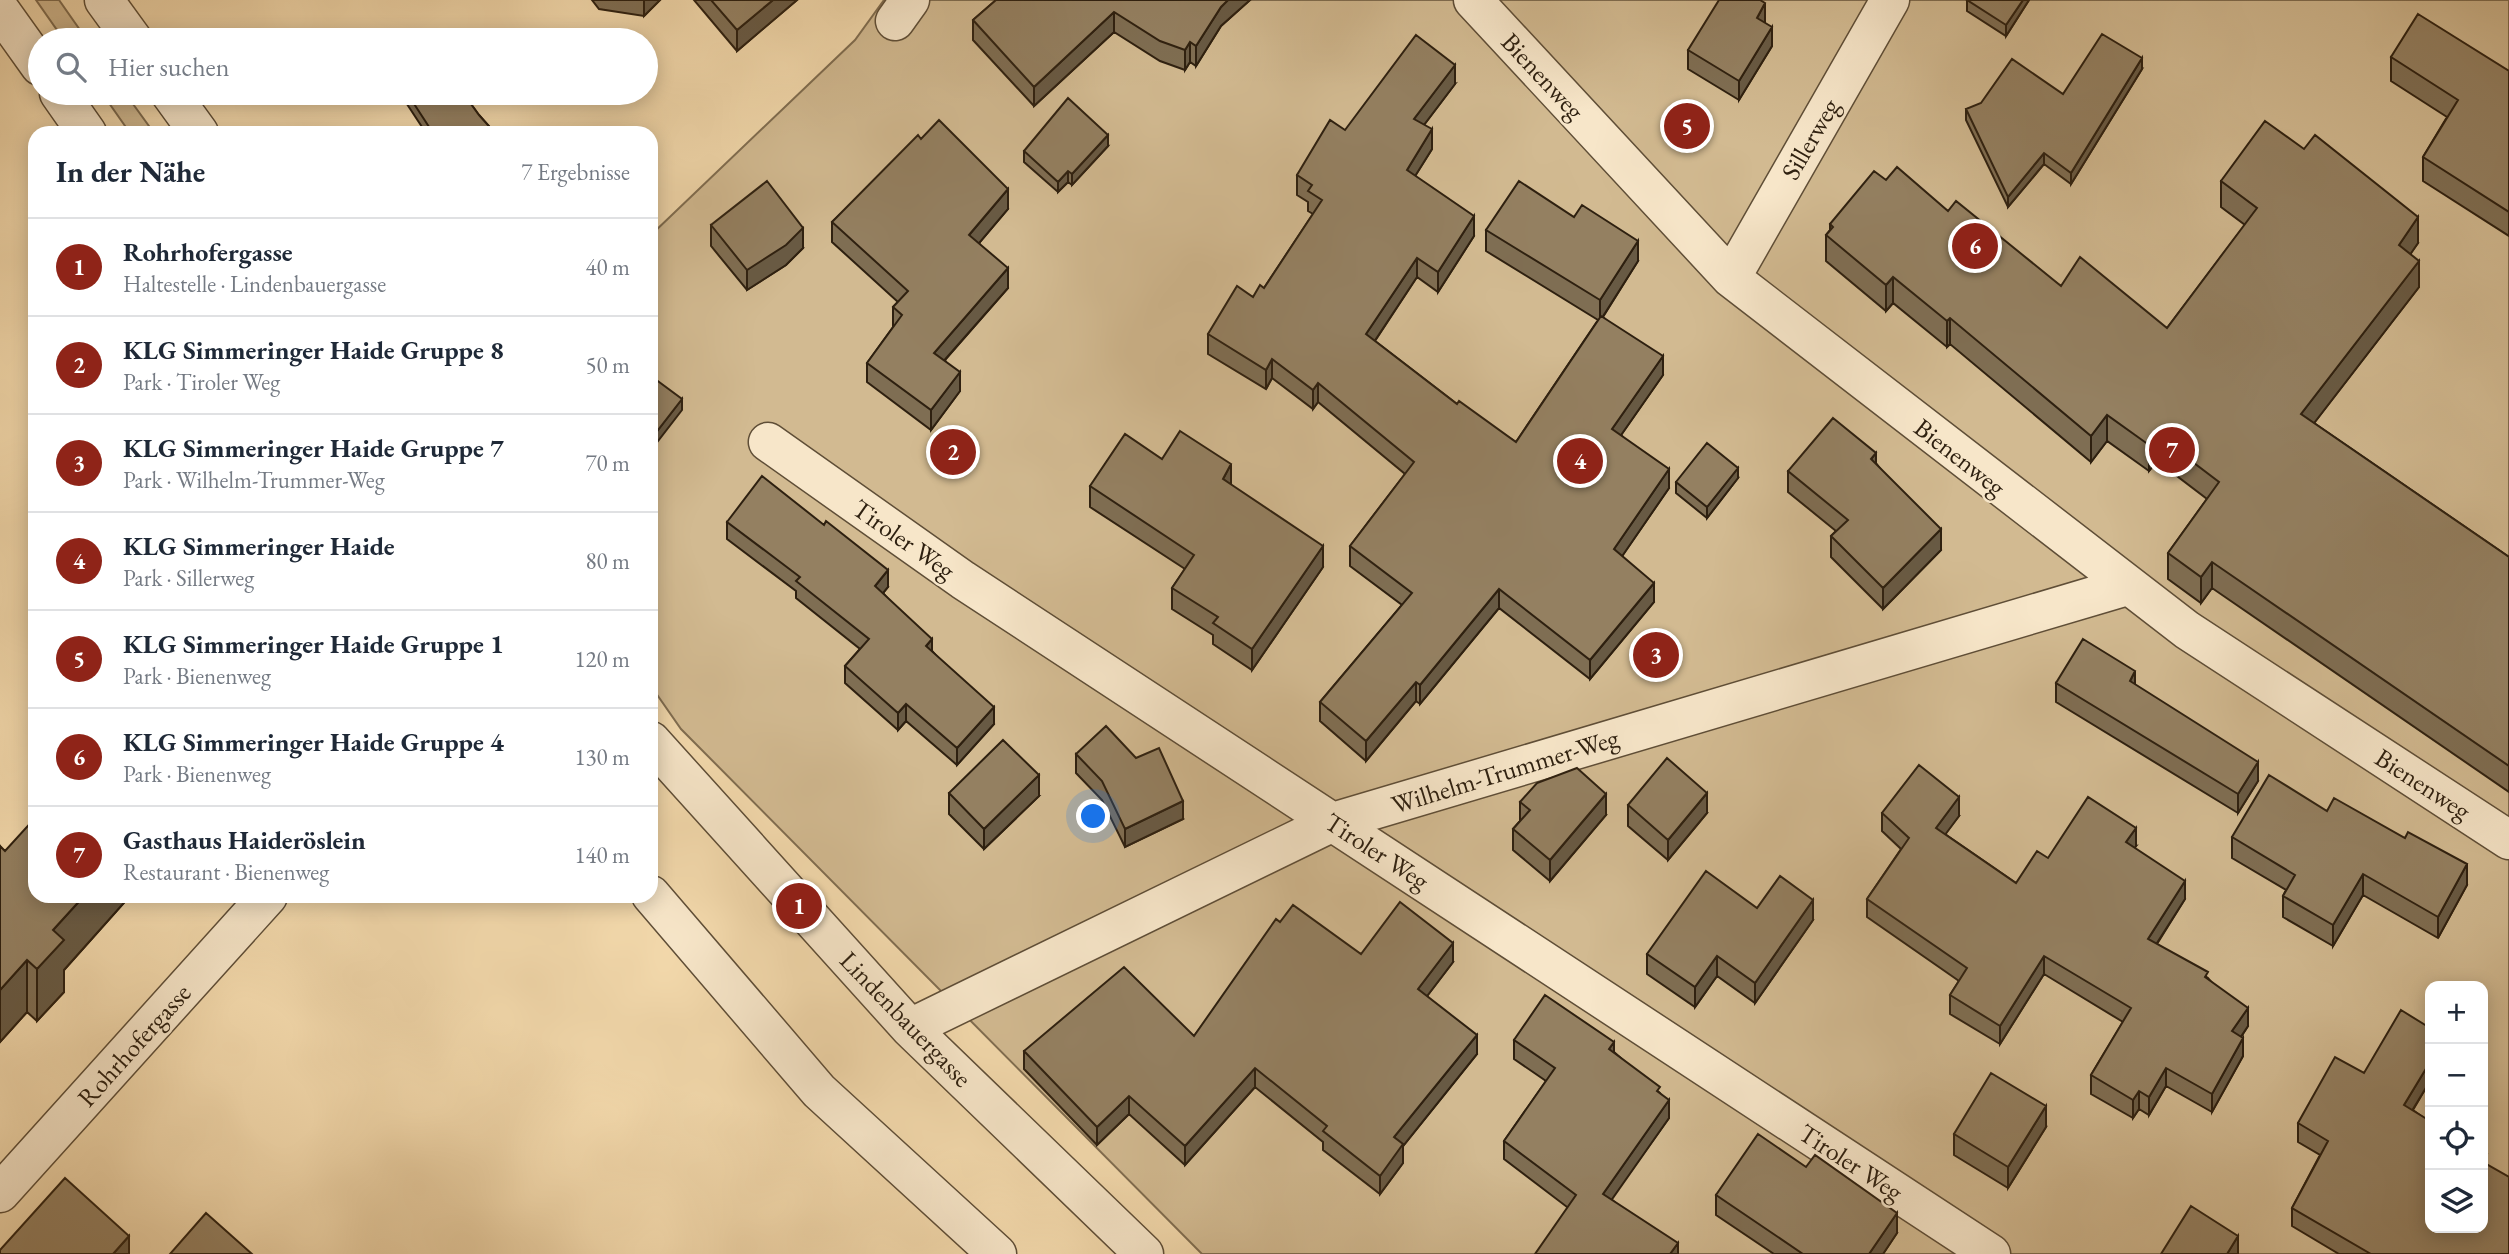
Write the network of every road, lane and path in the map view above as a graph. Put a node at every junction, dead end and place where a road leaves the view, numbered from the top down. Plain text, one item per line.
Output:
1 (104, 0) edge
2 (1474, 0) edge
3 (1890, 0) edge
4 (0, 10) edge
5 (124, 28) edge
6 (28, 49) edge
7 (68, 105) edge
8 (179, 105) edge
9 (83, 126) edge
10 (194, 126) edge
11 (1731, 278) junction
12 (768, 442) dead end
13 (2127, 586) junction
14 (658, 749) edge
15 (1333, 822) junction
16 (2509, 840) edge
17 (262, 903) edge
18 (658, 903) edge
19 (910, 1028) junction
20 (0, 1193) edge
21 (998, 1254) edge
22 (1143, 1254) edge
23 (1991, 1254) edge

1 - 5 street
2 - 11 street, Bienenweg
3 - 11 street, Sillerweg
4 - 6 street
7 - 9 street
8 - 10 street
11 - 13 street, Bienenweg
12 - 15 street, Tiroler Weg
13 - 15 street, Wilhelm-Trummer-Weg
13 - 16 street, Bienenweg
14 - 19 street, Lindenbauergasse
15 - 19 street, Wilhelm-Trummer-Weg
15 - 23 street, Tiroler Weg
17 - 20 street, Rohrhofergasse
18 - 21 street
19 - 22 street, Lindenbauergasse

